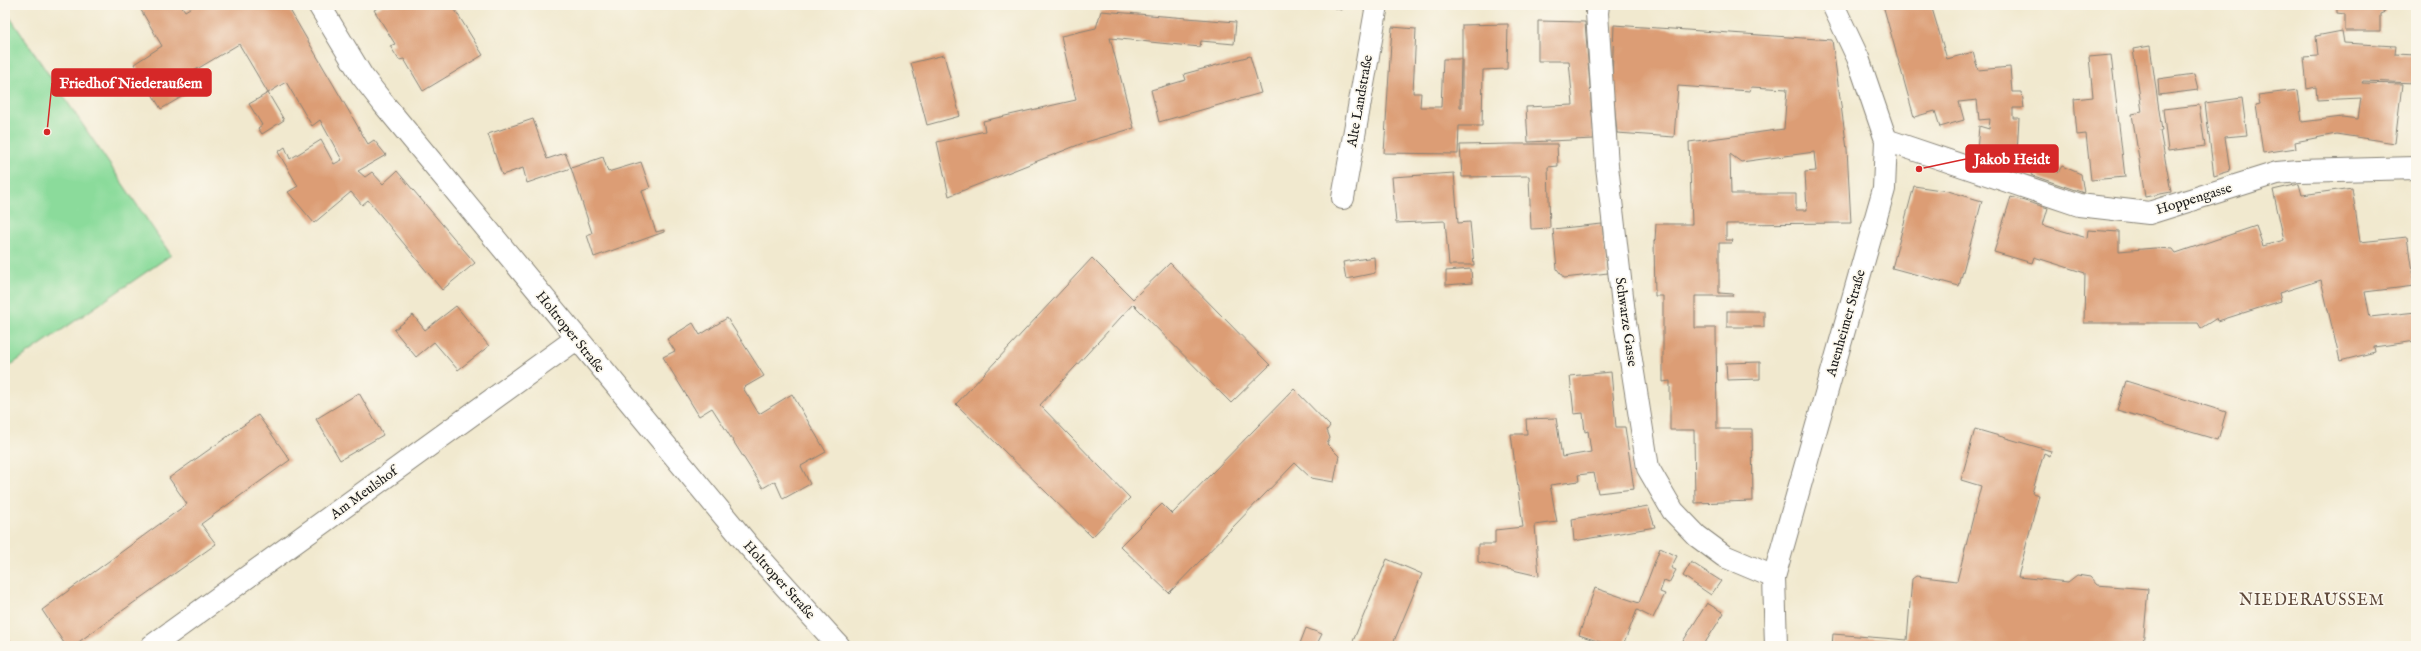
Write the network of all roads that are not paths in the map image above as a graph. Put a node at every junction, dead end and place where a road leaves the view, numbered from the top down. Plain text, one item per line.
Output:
1 (319, 5) edge
2 (1377, 5) edge
3 (1598, 5) edge
4 (1833, 5) edge
5 (1886, 140) junction
6 (2416, 168) edge
7 (1343, 198) dead end
8 (576, 339) junction
9 (1774, 577) junction
10 (152, 646) edge
11 (839, 646) edge
12 (1776, 646) edge

1 - 8 street, Holtroper Straße
2 - 7 street, Alte Landstraße
3 - 9 street, Schwarze Gasse
4 - 5 street, Auenheimer Straße
5 - 6 street, Hoppengasse
5 - 9 street, Auenheimer Straße
8 - 10 street, Am Meulshof
8 - 11 street, Holtroper Straße
9 - 12 street, Auenheimer Straße

